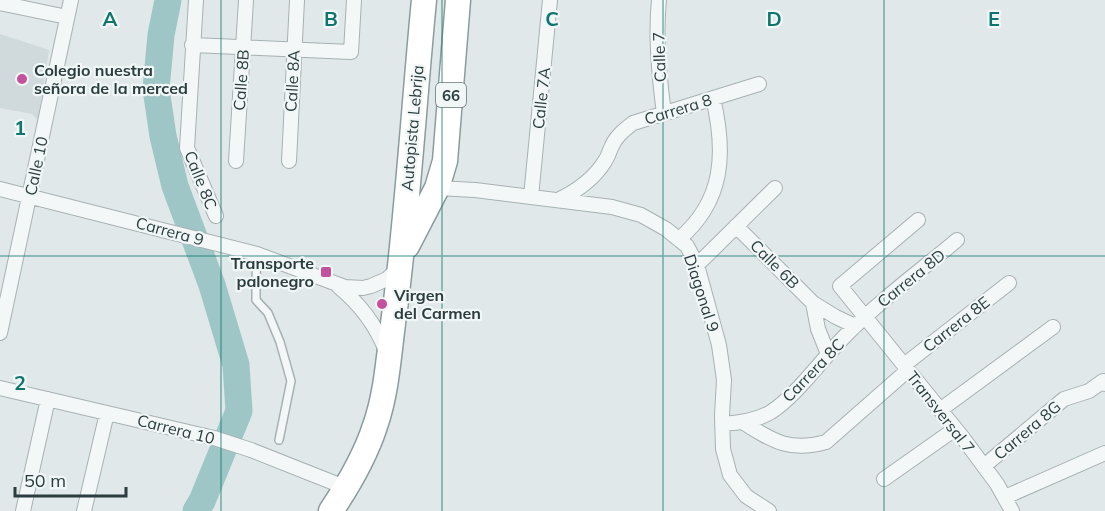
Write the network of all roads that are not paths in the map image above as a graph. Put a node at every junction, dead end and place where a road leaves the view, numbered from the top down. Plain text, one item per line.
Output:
1 (71, 0) edge
2 (195, 0) edge
3 (246, 0) edge
4 (297, 0) edge
5 (354, 0) edge
6 (424, 0) edge
7 (458, 0) edge
8 (550, 0) edge
9 (659, 0) edge
10 (0, 3) edge
11 (67, 17) junction
12 (192, 45) junction
13 (244, 47) junction
14 (294, 50) junction
15 (759, 84) dead end
16 (713, 98) junction
17 (664, 113) junction
18 (236, 161) dead end
19 (289, 161) dead end
20 (437, 188) junction
21 (775, 188) dead end
22 (0, 189) edge
23 (30, 196) junction
24 (531, 197) junction
25 (558, 200) junction
26 (216, 216) dead end
27 (918, 220) dead end
28 (736, 226) junction
29 (679, 239) junction
30 (957, 240) dead end
31 (257, 254) junction
32 (401, 261) junction
33 (697, 265) junction
34 (1009, 283) dead end
35 (336, 284) junction
36 (813, 303) junction
37 (860, 321) junction
38 (1053, 327) dead end
39 (0, 333) edge
40 (828, 354) junction
41 (388, 357) junction
42 (906, 367) junction
43 (1104, 382) edge
44 (0, 388) edge
45 (48, 399) junction
46 (940, 410) junction
47 (107, 413) junction
48 (744, 423) junction
49 (722, 424) junction
50 (956, 429) junction
51 (279, 440) dead end
52 (1105, 453) edge
53 (984, 466) junction
54 (884, 479) dead end
55 (346, 488) junction
56 (1005, 497) junction
57 (23, 511) edge
58 (84, 511) edge
59 (331, 511) edge
60 (769, 511) edge
61 (1012, 511) edge

1 - 11 street, Calle 10
2 - 12 street, Calle 8C
3 - 13 street, Calle 8B
4 - 14 street, Calle 8A
5 - 14 street
6 - 32 highway, Autopista Lebrija / 66
7 - 20 highway, Autopista Lebrija / 66
8 - 24 street, Calle 7A
9 - 17 street, Calle 7
10 - 11 street
11 - 23 street, Calle 10
12 - 13 street
12 - 26 street, Calle 8C
13 - 14 street
13 - 18 street, Calle 8B
14 - 19 street, Calle 8A
15 - 16 street, Carrera 8
16 - 17 street, Carrera 8
16 - 29 street
17 - 25 street, Carrera 8
20 - 24 street, Diagonal 9
20 - 32 highway, Autopista Lebrija / 66
21 - 28 street
22 - 23 street, Carrera 9
23 - 31 street, Carrera 9
23 - 39 street, Calle 10
24 - 25 street, Diagonal 9
25 - 29 street, Diagonal 9
27 - 37 street, Transversal 7
28 - 33 street
28 - 36 street, Calle 6B
29 - 33 street, Diagonal 9
30 - 37 street, Carrera 8D
31 - 35 street, Carrera 9
31 - 51 lane
32 - 35 street, Carrera 9
32 - 41 highway, Autopista Lebrija / 66
33 - 49 street, Diagonal 9
34 - 42 street, Carrera 8E
35 - 41 street, Carrera 9
36 - 37 street, Calle 6B
36 - 40 street, Calle 6B
37 - 40 street, Carrera 8C
37 - 42 street, Transversal 7
38 - 46 street
40 - 48 street, Carrera 8C
41 - 55 highway, Autopista Lebrija / 66
42 - 46 street, Transversal 7
42 - 48 street
43 - 53 street, Carrera 8G
44 - 45 street, Carrera 10
45 - 47 street, Carrera 10
45 - 57 street
46 - 50 street, Transversal 7
47 - 55 street, Carrera 10
47 - 58 street
48 - 49 street, Carrera 8C
49 - 60 street, Diagonal 9
50 - 53 street, Transversal 7
50 - 54 street
52 - 56 street
53 - 56 street, Transversal 7
55 - 59 highway, Autopista Lebrija / 66
56 - 61 street, Transversal 7

